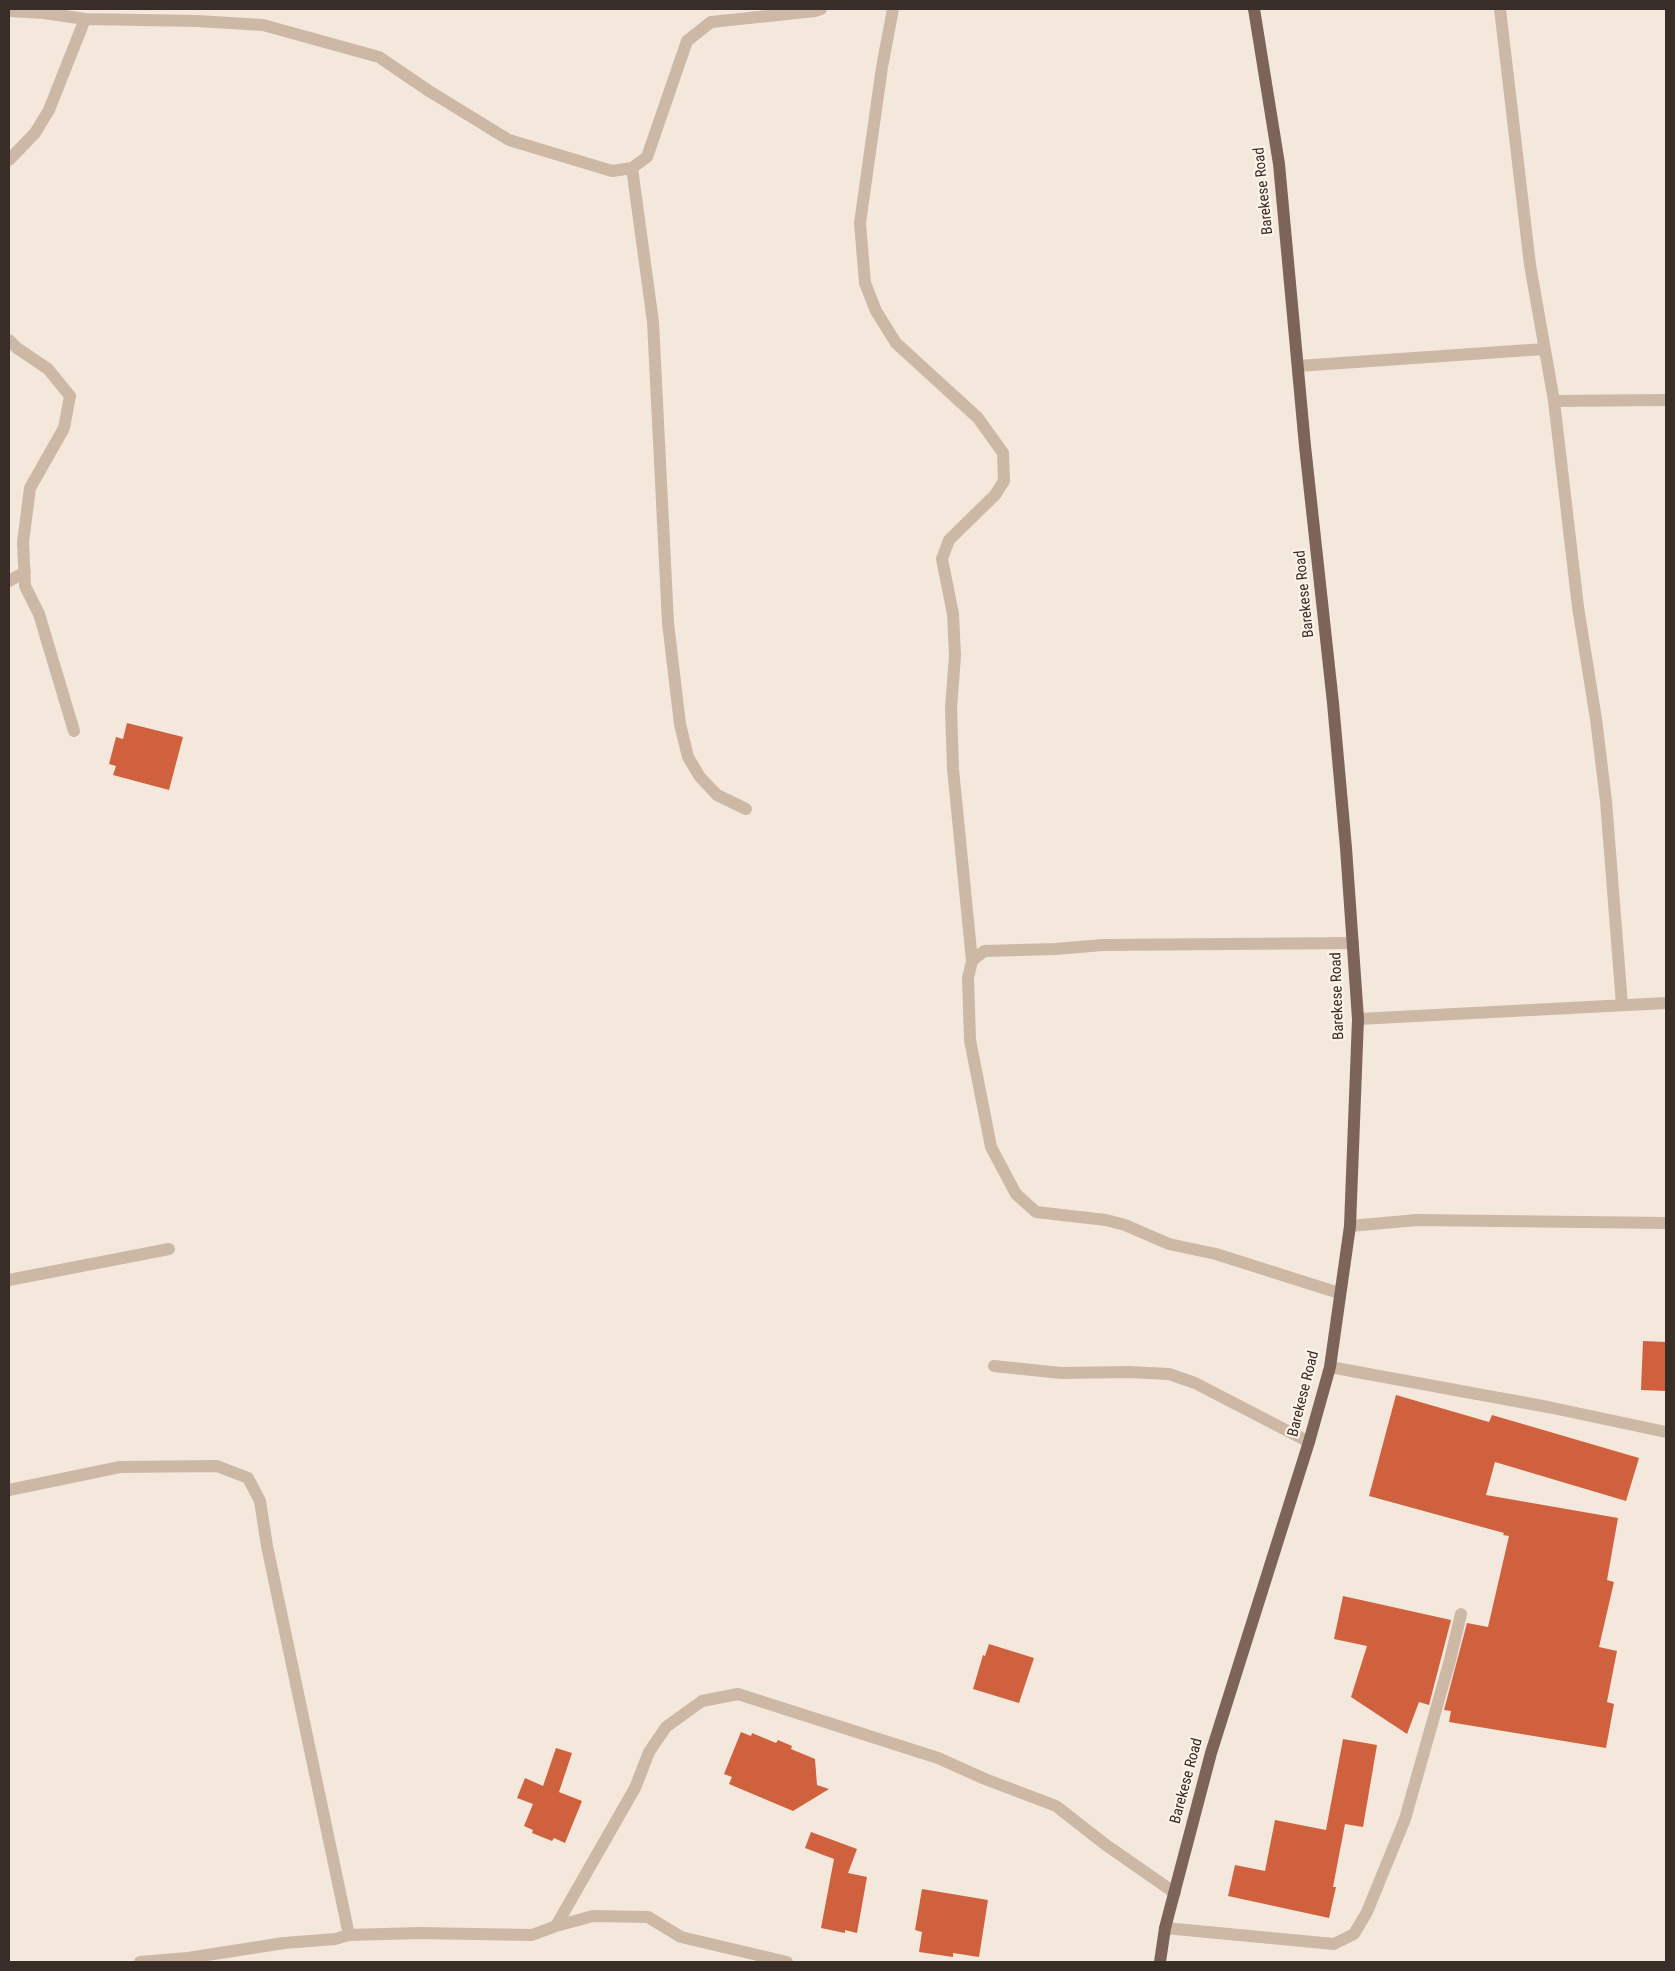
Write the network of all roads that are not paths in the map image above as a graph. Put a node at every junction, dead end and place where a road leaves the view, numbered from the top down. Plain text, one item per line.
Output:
1 (821, 9) edge
2 (893, 9) edge
3 (1254, 9) edge
4 (1500, 9) edge
5 (9, 11) edge
6 (44, 11) edge
7 (85, 19) junction
8 (9, 160) edge
9 (632, 168) junction
10 (9, 340) edge
11 (1544, 349) junction
12 (1298, 366) junction
13 (1666, 400) edge
14 (1554, 401) junction
15 (25, 572) junction
16 (9, 581) edge
17 (74, 731) dead end
18 (746, 809) dead end
19 (1352, 943) junction
20 (972, 961) junction
21 (1666, 1003) edge
22 (1622, 1004) junction
23 (1358, 1019) junction
24 (1666, 1223) edge
25 (1350, 1226) junction
26 (169, 1249) dead end
27 (9, 1280) edge
28 (1339, 1293) junction
29 (994, 1366) dead end
30 (1330, 1367) junction
31 (1666, 1432) edge
32 (1309, 1442) junction
33 (9, 1490) edge
34 (1461, 1614) dead end
35 (1175, 1892) junction
36 (556, 1926) junction
37 (1165, 1928) junction
38 (349, 1935) junction
39 (140, 1962) edge
40 (787, 1962) edge
41 (1160, 1962) edge

1 - 9 street
2 - 20 street
3 - 12 main road, Barekese Road
4 - 11 street
5 - 6 street
6 - 7 street
7 - 8 street
7 - 9 street
9 - 18 street
10 - 15 street
11 - 12 street
11 - 14 street
12 - 19 main road, Barekese Road
13 - 14 street
14 - 22 street
15 - 16 street
15 - 17 street
19 - 20 street
19 - 23 main road, Barekese Road
20 - 28 street
21 - 22 street
22 - 23 street
23 - 25 main road, Barekese Road
24 - 25 street
25 - 28 main road, Barekese Road
26 - 27 street
28 - 30 main road, Barekese Road
29 - 32 street
30 - 31 street
30 - 32 main road, Barekese Road
32 - 35 main road, Barekese Road
33 - 38 street
34 - 37 street
35 - 36 street
35 - 37 main road, Barekese Road
36 - 38 street
36 - 40 street
37 - 41 main road, Barekese Road
38 - 39 street

